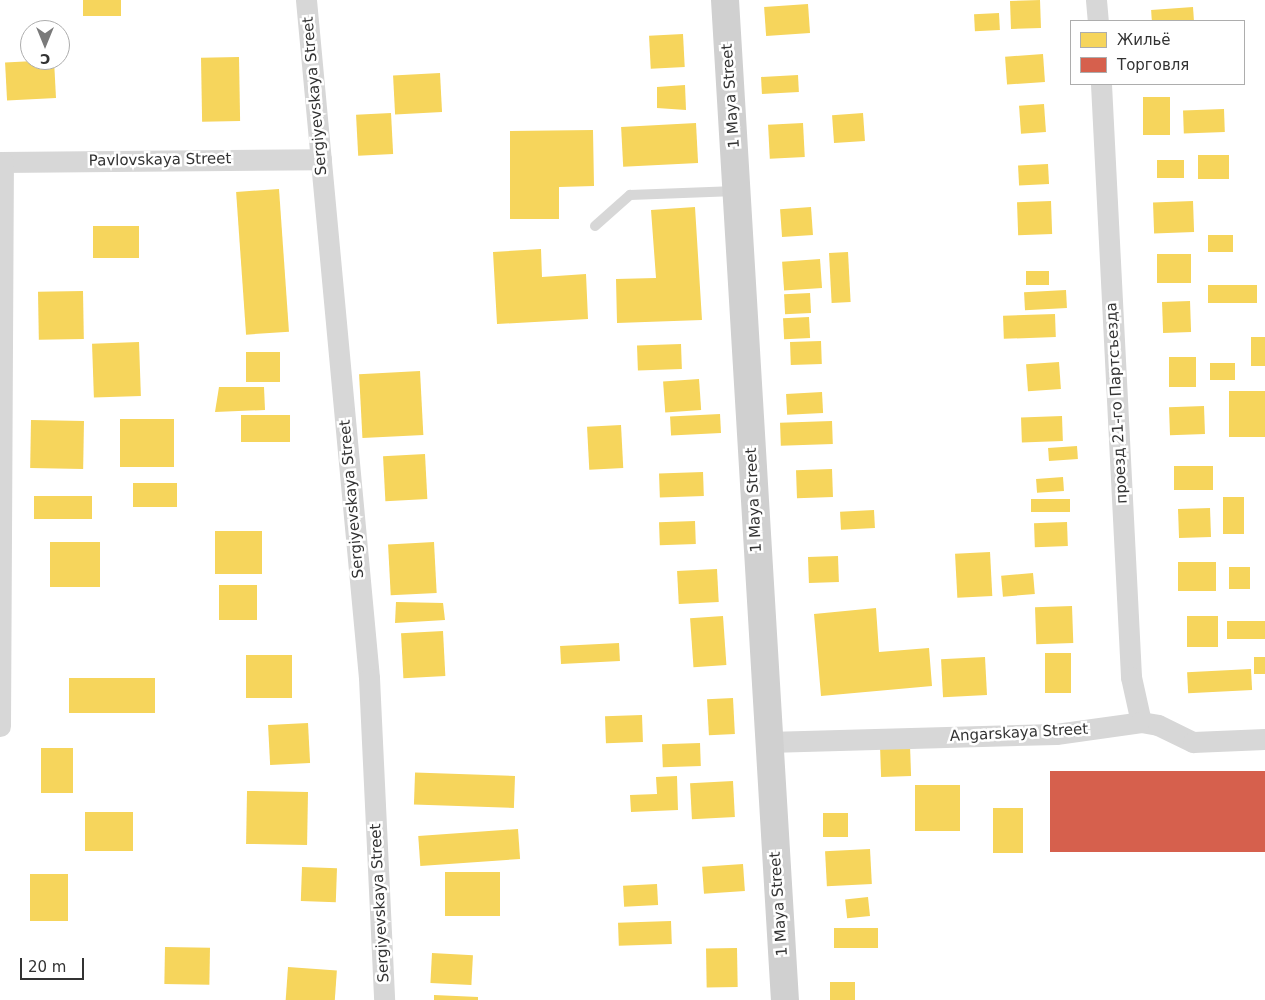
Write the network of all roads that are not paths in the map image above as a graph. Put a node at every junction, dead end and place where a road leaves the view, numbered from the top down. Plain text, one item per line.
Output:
1 (306, 0) edge
2 (725, 0) edge
3 (1096, 0) edge
4 (1098, 20) edge
5 (1101, 85) edge
6 (320, 159) junction
7 (1, 162) edge
8 (737, 190) junction
9 (595, 226) dead end
10 (1141, 722) junction
11 (0, 726) edge
12 (1265, 739) edge
13 (768, 742) junction
14 (384, 1000) edge
15 (785, 1000) edge

1 - 6 street, Sergiyevskaya Street
2 - 8 street, 1 Maya Street
3 - 4 street
5 - 10 street, проезд 21-го Партсъезда
6 - 7 street, Pavlovskaya Street
6 - 14 street, Sergiyevskaya Street
7 - 11 street
8 - 9 lane
8 - 13 street, 1 Maya Street
10 - 12 street, Angarskaya Street
10 - 13 street, Angarskaya Street
13 - 15 street, 1 Maya Street

